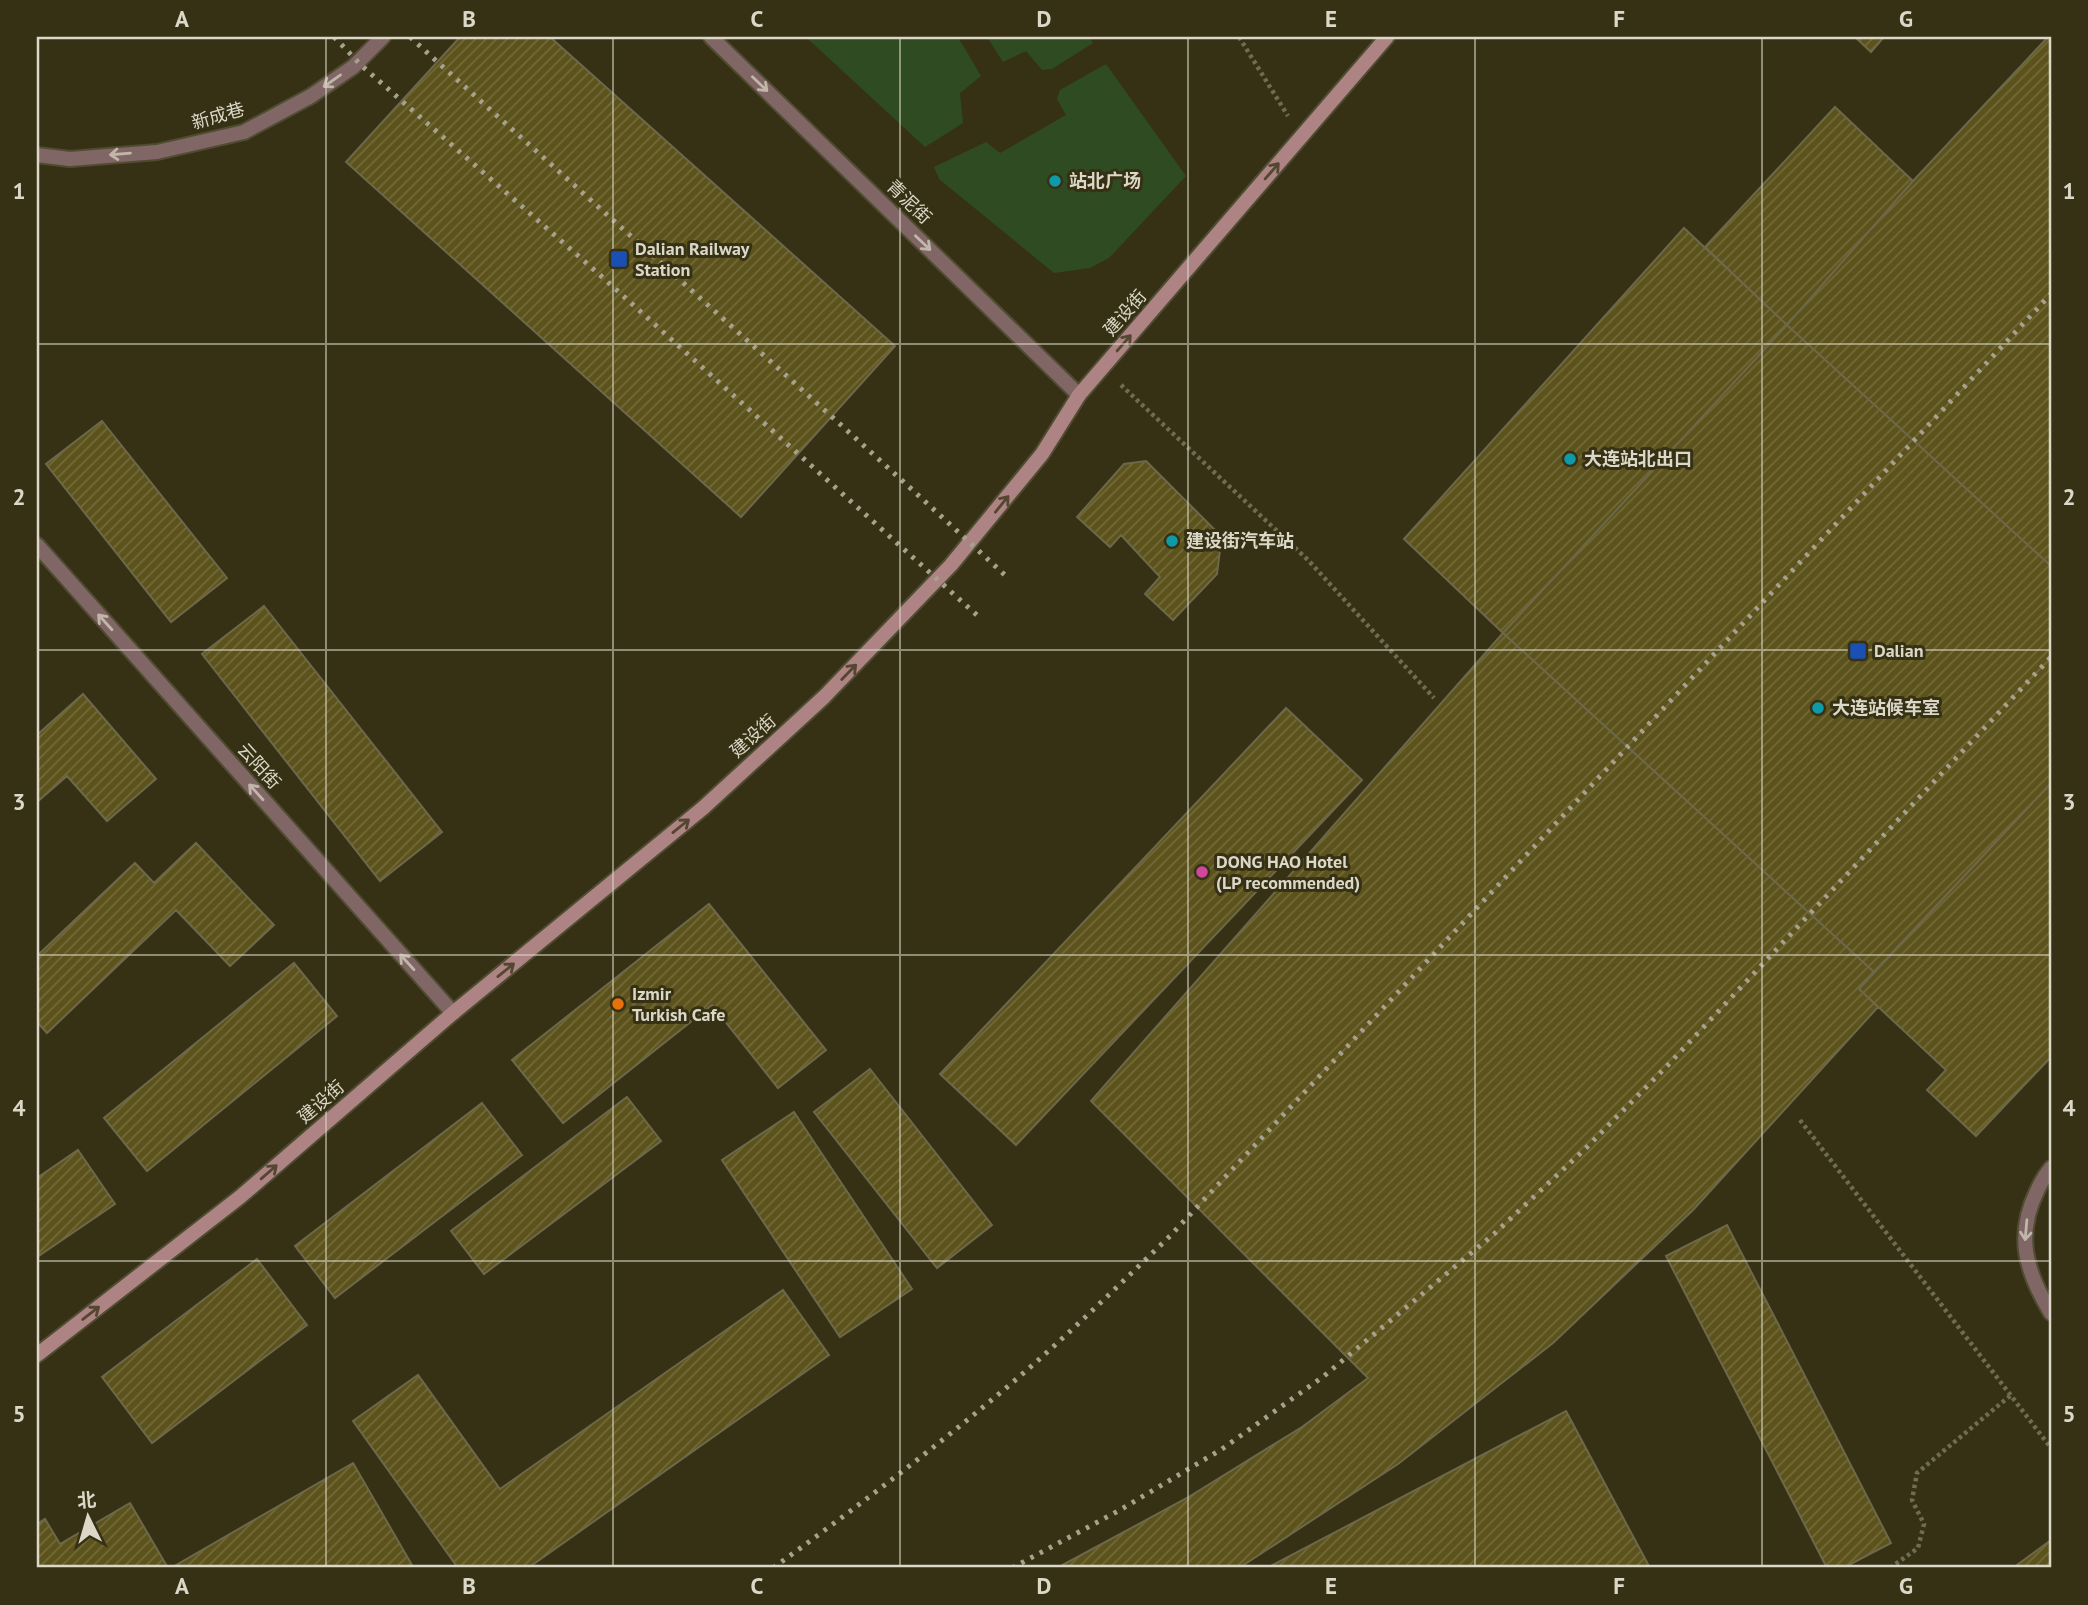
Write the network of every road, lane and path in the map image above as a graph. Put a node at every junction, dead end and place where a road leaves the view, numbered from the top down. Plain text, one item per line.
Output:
1 (383, 37) edge
2 (711, 37) edge
3 (1239, 37) edge
4 (1387, 37) edge
5 (1301, 138) junction
6 (37, 155) edge
7 (1103, 368) junction
8 (1080, 395) junction
9 (37, 545) edge
10 (1434, 698) dead end
11 (453, 1013) junction
12 (1800, 1120) dead end
13 (2051, 1168) edge
14 (2051, 1313) edge
15 (37, 1355) edge
16 (2011, 1395) junction
17 (2051, 1448) edge
18 (1890, 1568) edge

1 -> 6 street, 新成巷
2 -> 8 street, 青泥街
3 - 5 path
4 - 5 main road, 建设街
7 -> 5 main road, 建设街
7 - 8 main road, 建设街
7 - 10 path
11 -> 8 main road, 建设街
11 -> 9 street, 云阳街
15 -> 11 main road, 建设街
12 - 16 path
13 -> 14 street
16 - 17 path
16 - 18 path

